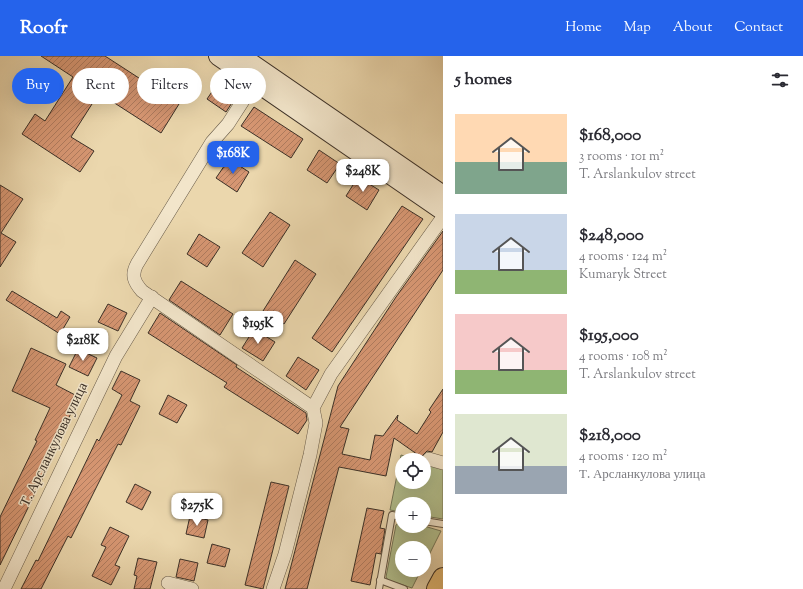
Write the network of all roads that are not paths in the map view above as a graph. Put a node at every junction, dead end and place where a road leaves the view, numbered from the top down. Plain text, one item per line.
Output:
1 (218, 56) edge
2 (241, 56) edge
3 (235, 68) edge
4 (266, 90) edge
5 (240, 104) edge
6 (443, 195) edge
7 (443, 211) edge
8 (443, 217) edge
9 (152, 297) junction
10 (313, 408) junction
11 (431, 460) edge
12 (443, 463) edge
13 (395, 516) edge
14 (431, 522) edge
15 (443, 524) edge
16 (380, 580) junction
17 (168, 583) dead end
18 (4, 589) edge
19 (192, 589) edge
20 (273, 589) edge
21 (379, 589) edge
22 (404, 589) edge

1 - 3 main road
2 - 6 main road
4 - 7 main road
5 - 9 street
8 - 10 street
9 - 10 street
9 - 18 street, Т. Арсланкулова улица
10 - 20 street
11 - 12 street
13 - 16 lane
14 - 15 lane
16 - 21 lane
16 - 22 lane
17 - 19 street

